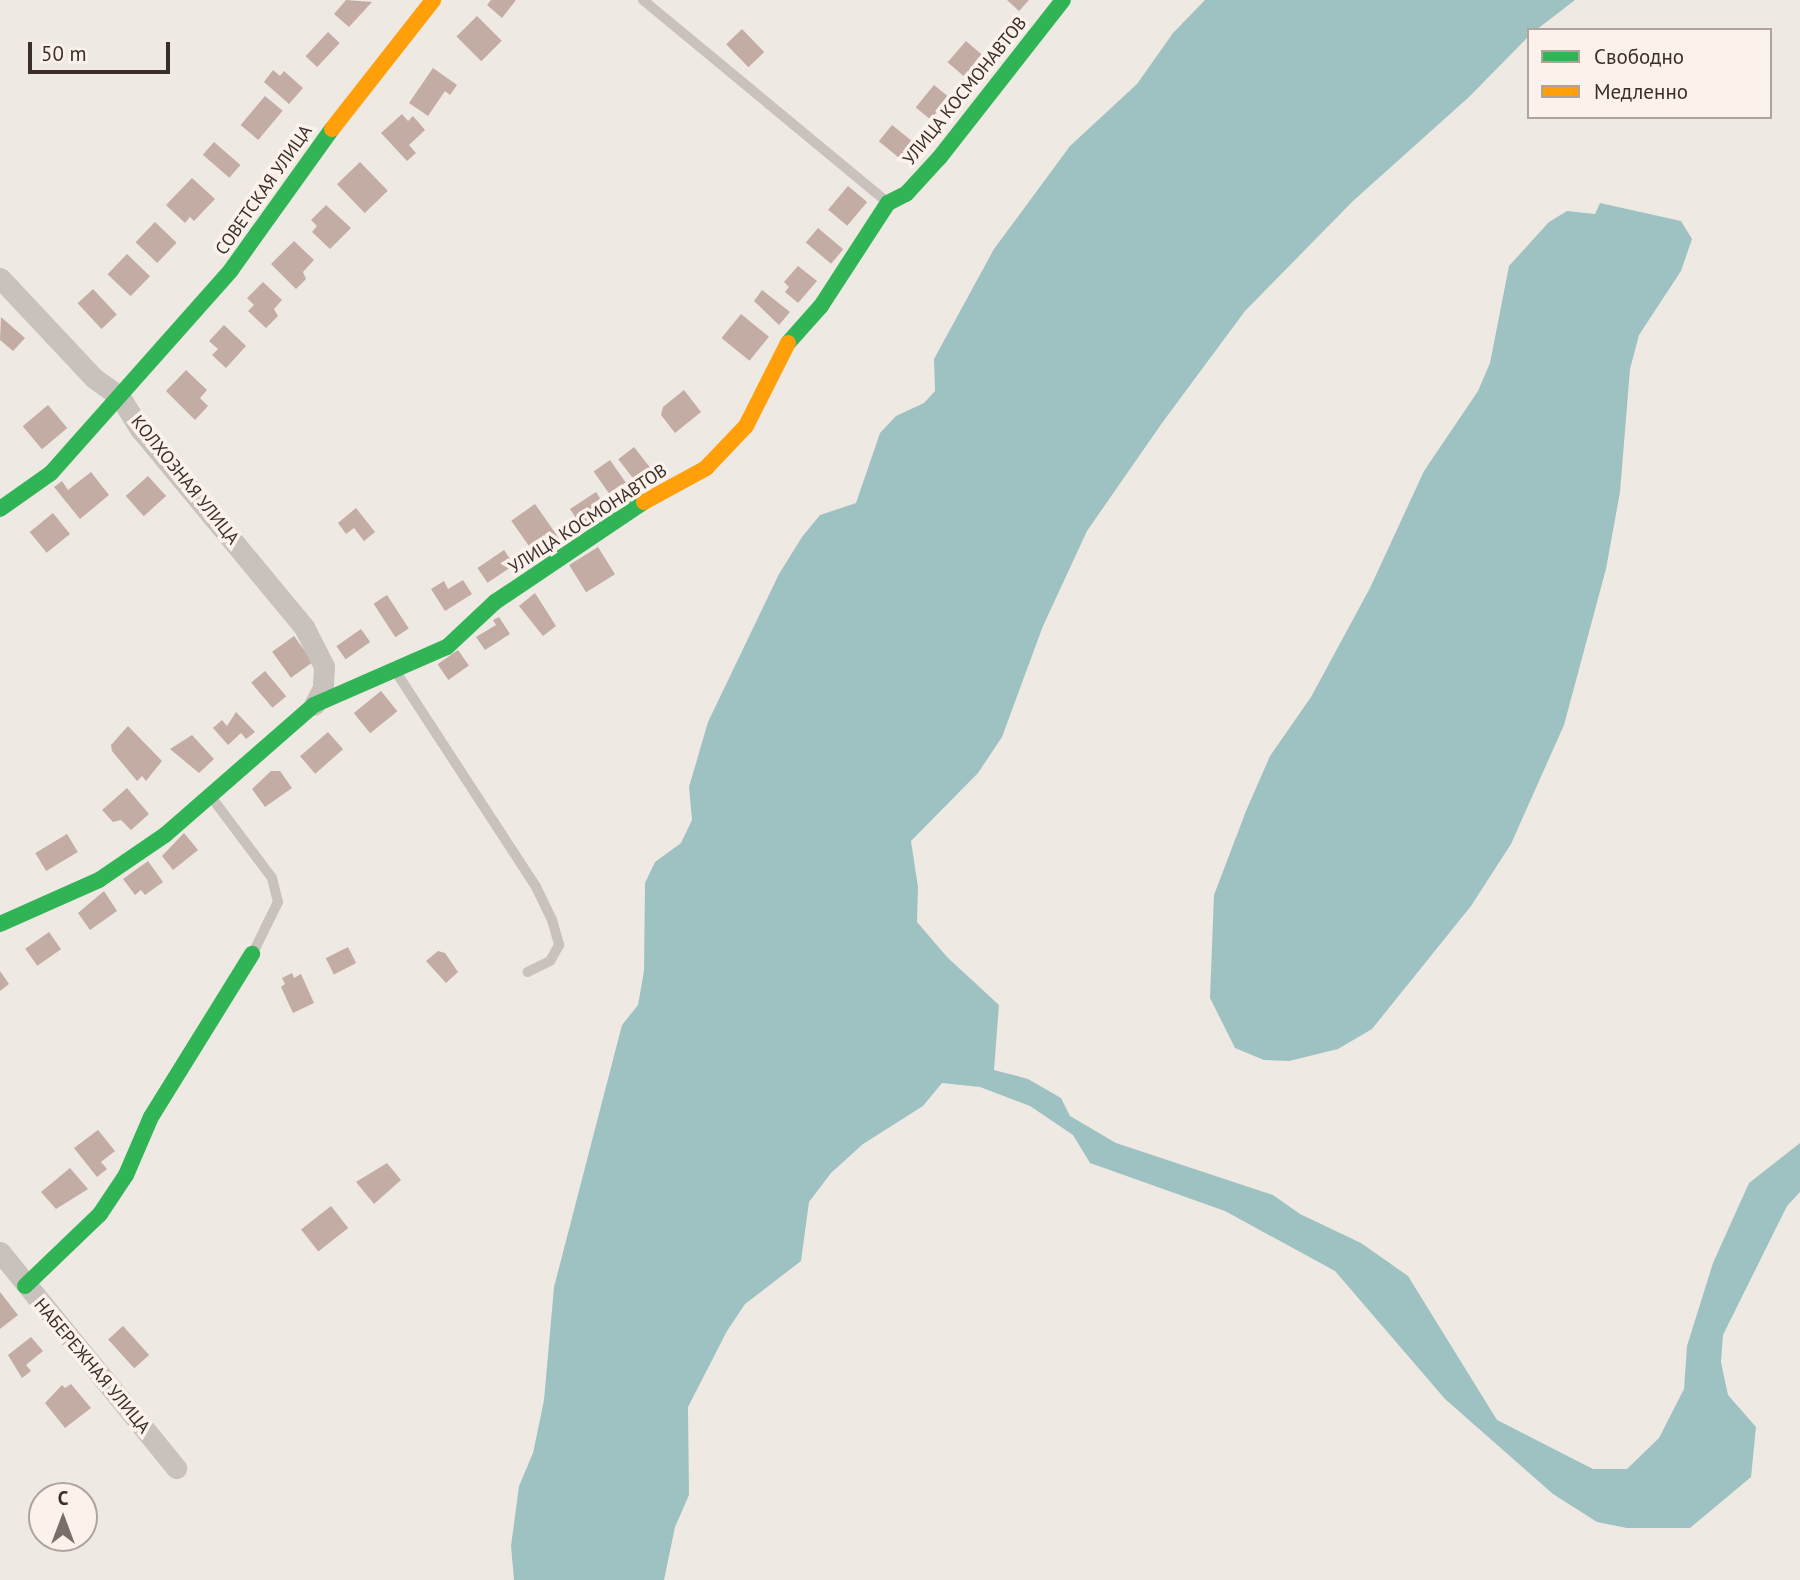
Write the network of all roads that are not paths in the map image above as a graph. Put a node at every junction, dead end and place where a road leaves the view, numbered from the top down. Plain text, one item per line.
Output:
1 (433, 0) edge
2 (643, 0) edge
3 (1063, 0) edge
4 (888, 203) junction
5 (0, 278) edge
6 (120, 397) junction
7 (0, 509) edge
8 (396, 672) junction
9 (314, 705) junction
10 (210, 796) junction
11 (0, 924) edge
12 (252, 954) joint
13 (527, 972) dead end
14 (0, 1252) edge
15 (25, 1286) junction
16 (176, 1468) dead end

1 - 6 street, СОВЕТСКАЯ УЛИЦА
2 - 4 lane
3 - 4 street, УЛИЦА КОСМОНАВТОВ
4 - 8 street, УЛИЦА КОСМОНАВТОВ
5 - 6 street, КОЛХОЗНАЯ УЛИЦА
6 - 7 street, СОВЕТСКАЯ УЛИЦА
6 - 9 street, КОЛХОЗНАЯ УЛИЦА
8 - 9 street, УЛИЦА КОСМОНАВТОВ
8 - 13 lane
9 - 10 street, УЛИЦА КОСМОНАВТОВ
10 - 11 street, УЛИЦА КОСМОНАВТОВ
10 - 12 lane
12 - 15 street, НАБЕРЕЖНАЯ УЛИЦА
14 - 15 street
15 - 16 street, НАБЕРЕЖНАЯ УЛИЦА

